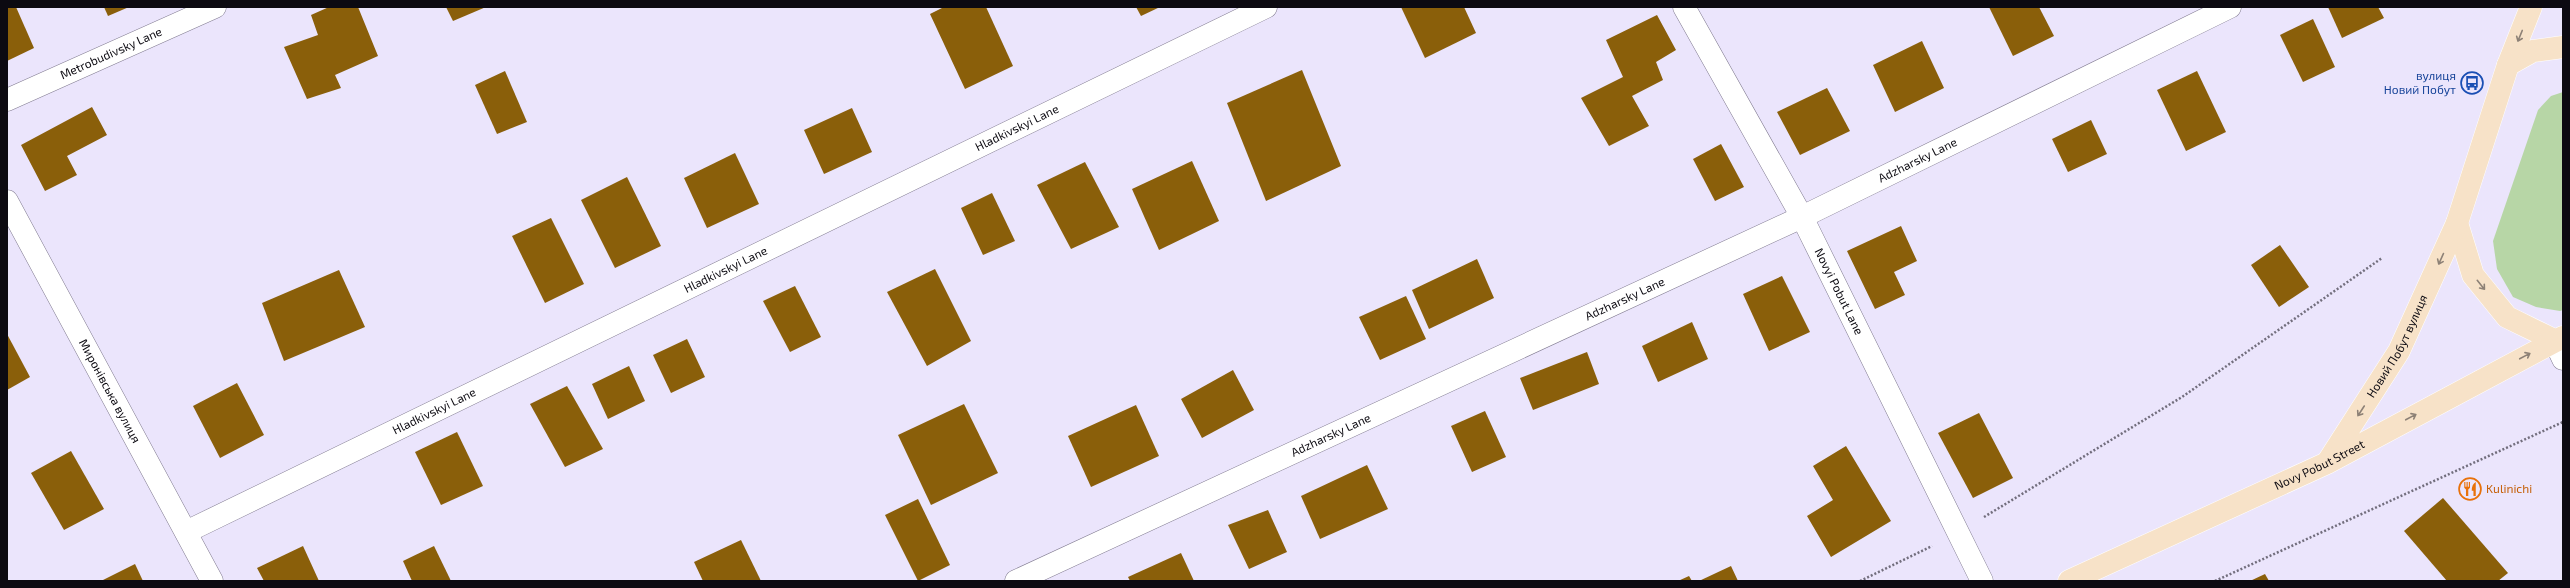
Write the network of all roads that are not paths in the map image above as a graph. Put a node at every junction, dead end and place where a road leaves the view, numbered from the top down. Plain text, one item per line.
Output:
1 (215, 7) edge
2 (1266, 7) edge
3 (1684, 7) edge
4 (2230, 7) edge
5 (2531, 7) edge
6 (2563, 47) edge
7 (2508, 65) junction
8 (7, 100) edge
9 (7, 201) edge
10 (1802, 217) junction
11 (2457, 224) junction
12 (2560, 345) edge
13 (2327, 462) junction
14 (186, 532) junction
15 (212, 581) edge
16 (1016, 581) edge
17 (1982, 581) edge
18 (2069, 581) edge

1 - 8 street, Metrobudivsky Lane
2 - 14 street, Hladkivskyi Lane
3 - 10 street, Novyi Pobut Lane
4 - 10 street, Adzharsky Lane
5 -> 7 main road, Новий Побут вулиця
6 - 7 main road
7 - 11 main road, Новий Побут вулиця
9 - 14 street, Миронівська вулиця
10 - 16 street, Adzharsky Lane
10 - 17 street, Novyi Pobut Lane
11 -> 12 main road
11 -> 13 main road, Новий Побут вулиця
13 -> 12 main road, Novy Pobut Street
13 - 18 main road, Novy Pobut Street
14 - 15 street, Миронівська вулиця

